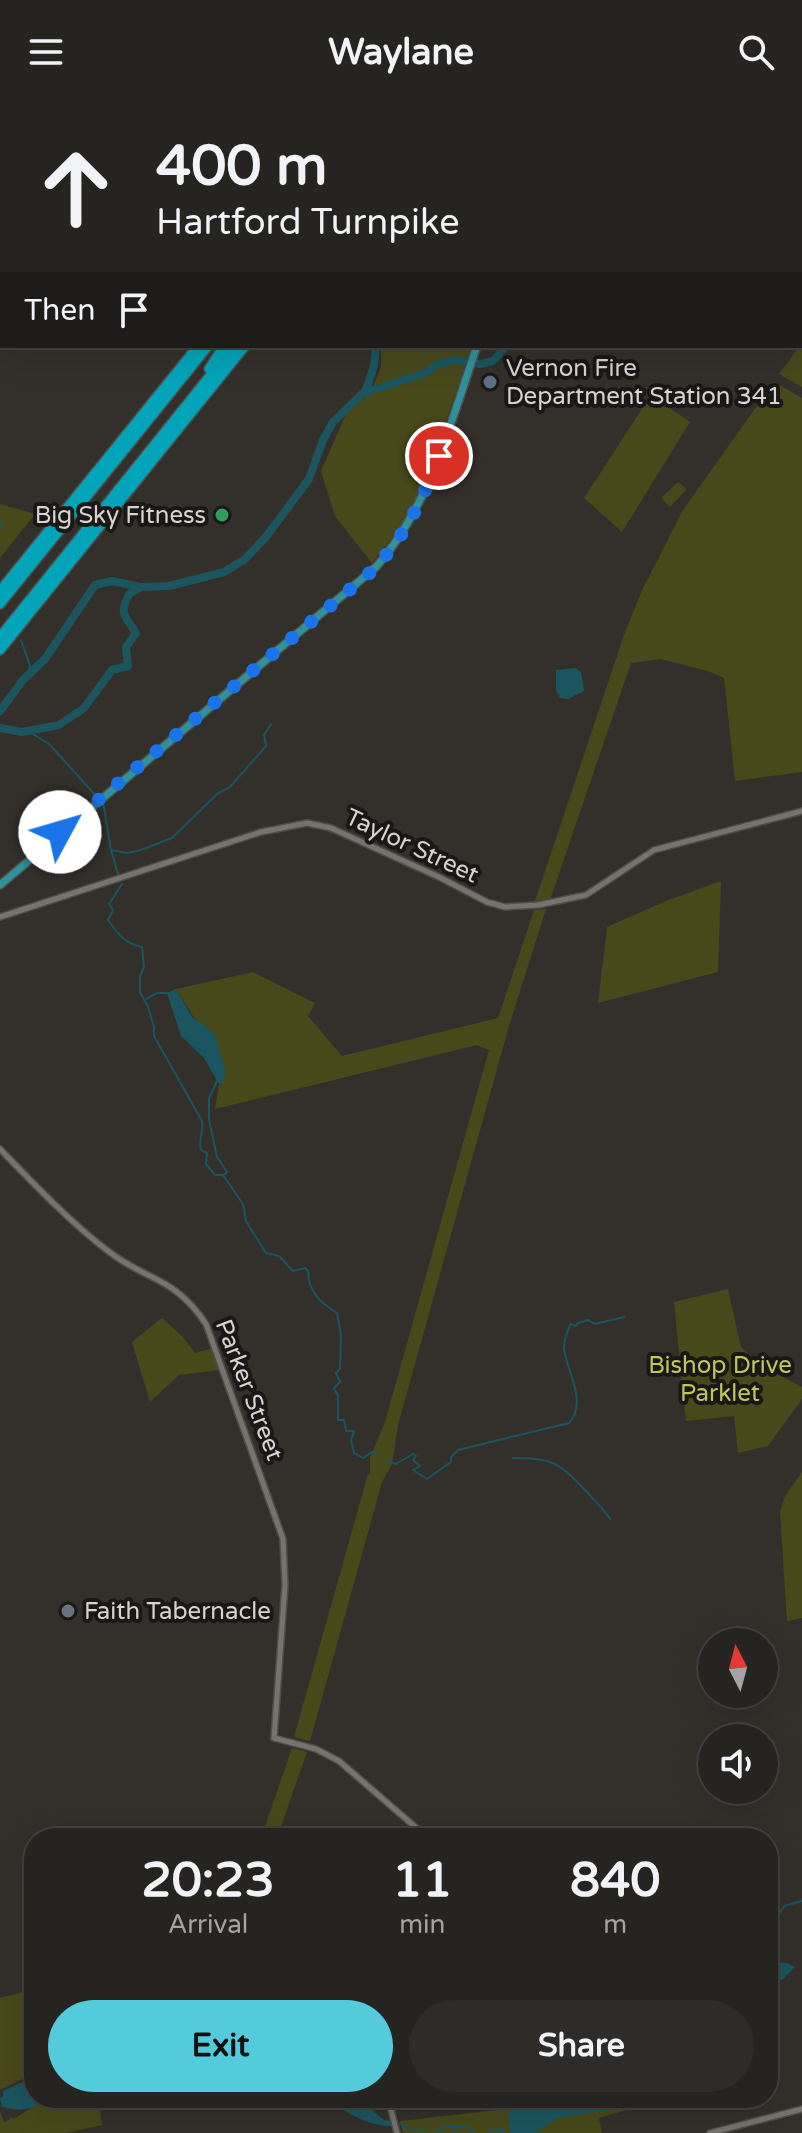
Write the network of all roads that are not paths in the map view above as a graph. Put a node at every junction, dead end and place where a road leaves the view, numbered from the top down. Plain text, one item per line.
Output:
1 (196, 348) edge
2 (206, 348) edge
3 (223, 348) edge
4 (232, 348) edge
5 (243, 348) edge
6 (476, 348) edge
7 (176, 418) junction
8 (0, 591) edge
9 (0, 604) edge
10 (0, 637) edge
11 (0, 650) edge
12 (802, 811) edge
13 (0, 885) edge
14 (0, 917) edge
15 (0, 1149) edge
16 (416, 1828) edge
17 (391, 2108) edge
18 (802, 2109) edge
19 (397, 2133) edge
20 (710, 2133) edge

1 - 8 highway
2 - 9 highway
3 - 7 highway
4 - 7 highway
5 - 11 highway
6 - 13 main road
7 - 10 highway
12 - 14 street, Taylor Street
15 - 16 street, Parker Street
17 - 19 street
18 - 20 street

